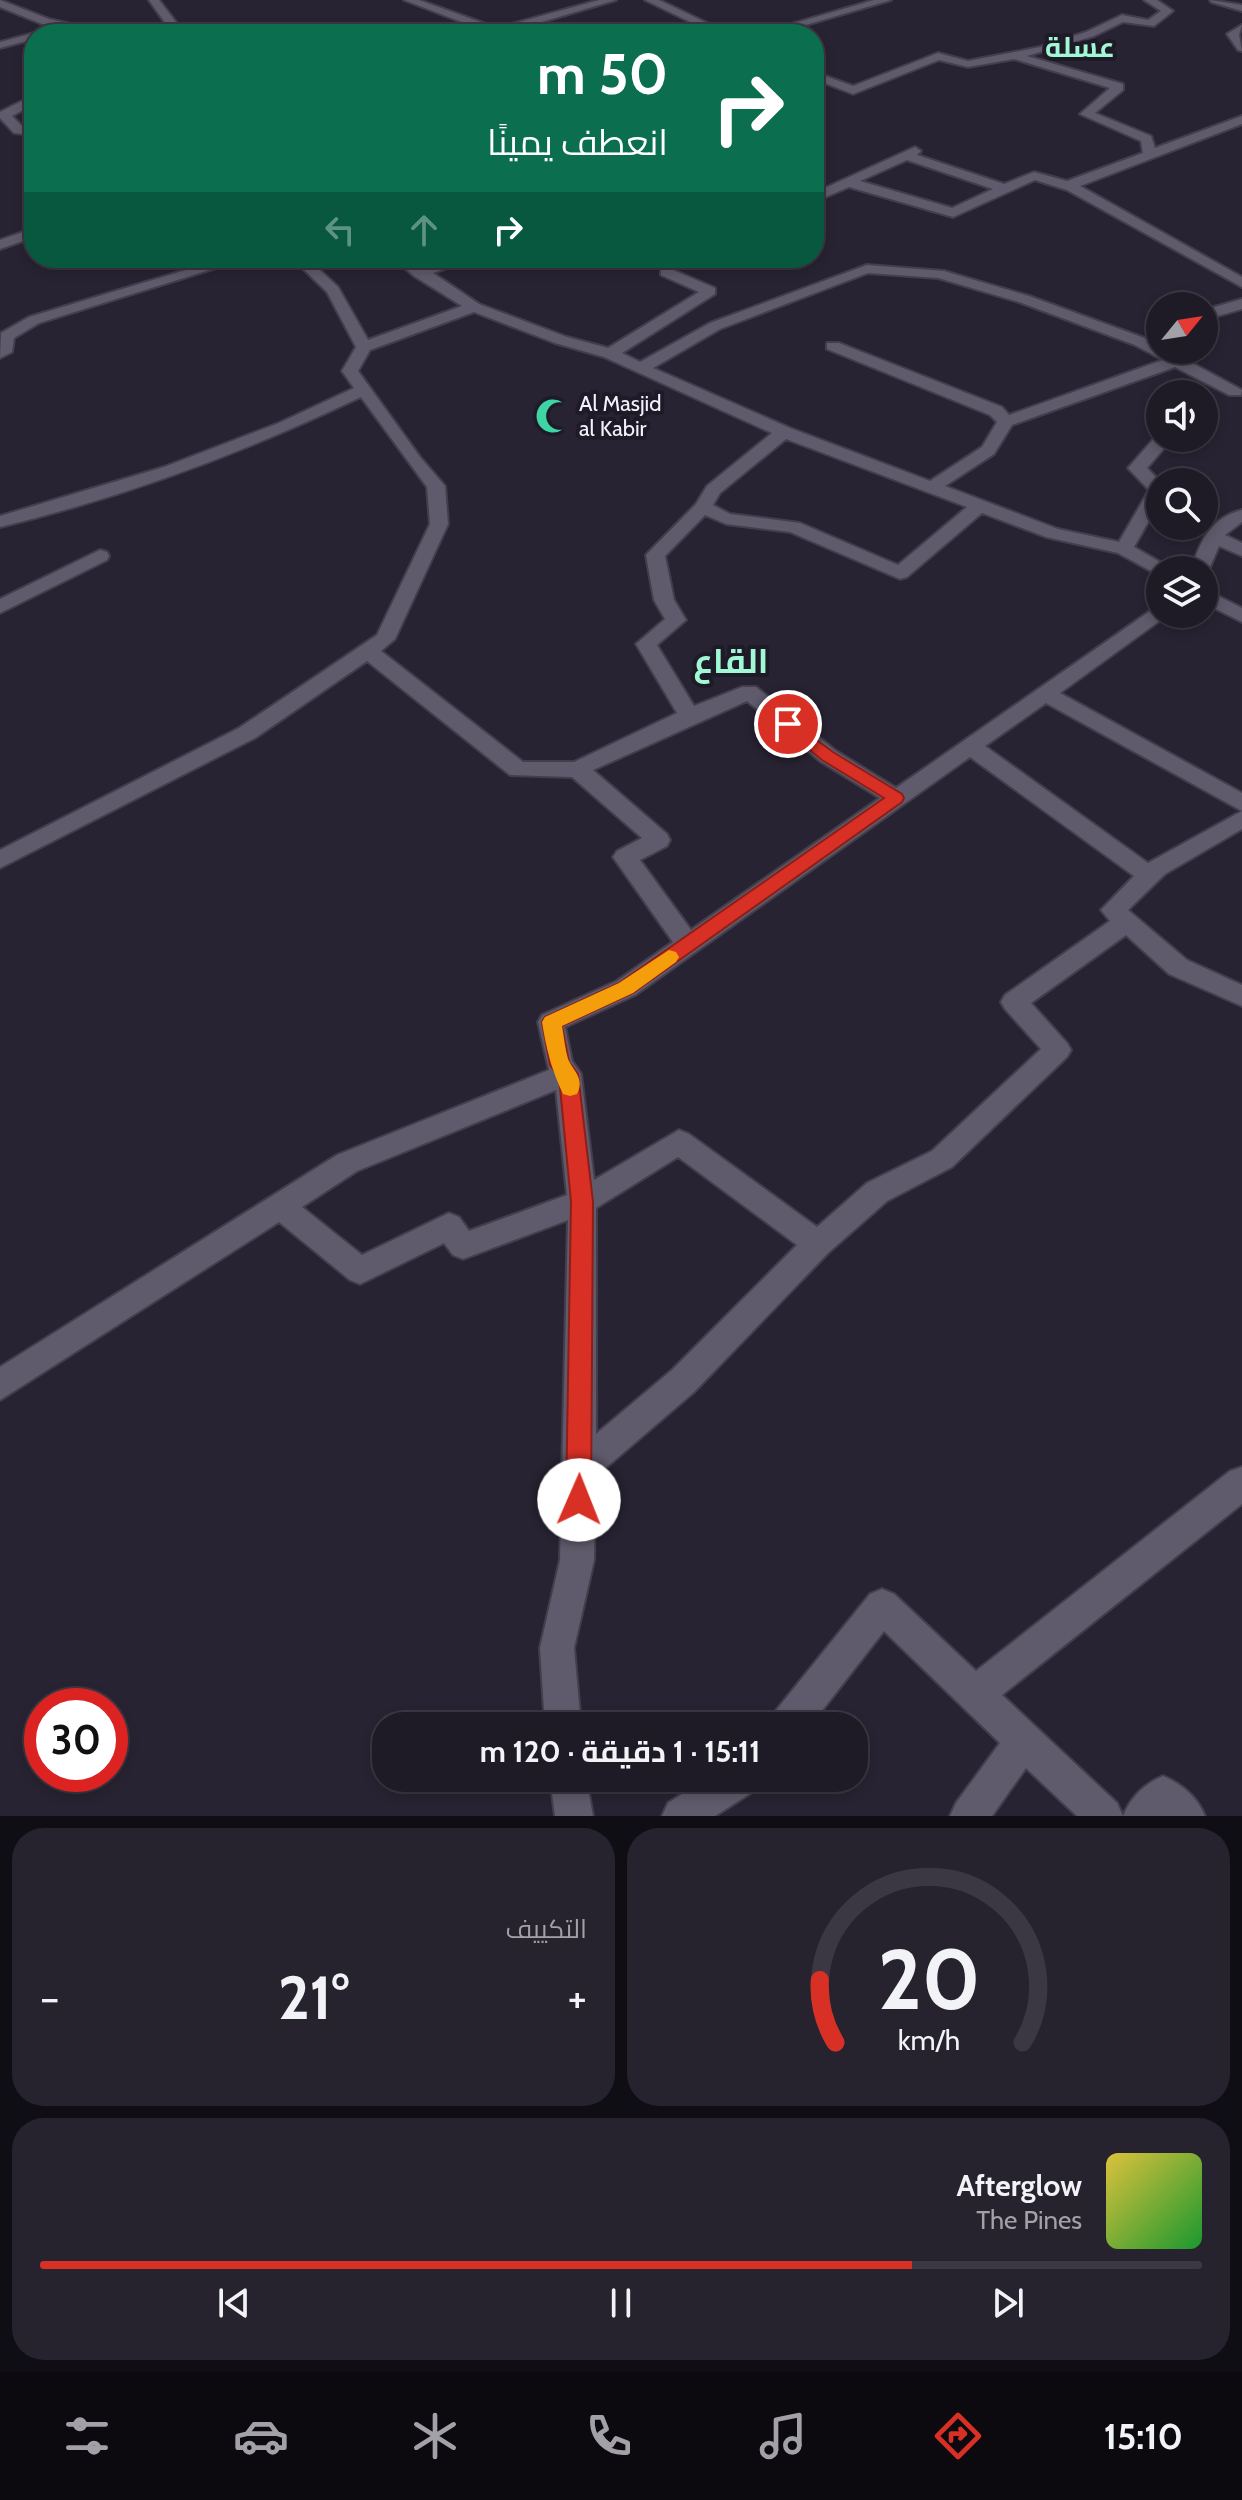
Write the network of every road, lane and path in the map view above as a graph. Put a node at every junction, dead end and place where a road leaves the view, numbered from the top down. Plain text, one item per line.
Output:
1 (154, 0) edge
2 (409, 0) edge
3 (611, 0) edge
4 (650, 0) edge
5 (886, 0) edge
6 (1149, 0) edge
7 (1215, 0) edge
8 (0, 3) edge
9 (1242, 8) edge
10 (31, 24) edge
11 (172, 24) edge
12 (472, 24) edge
13 (527, 24) edge
14 (702, 24) edge
15 (799, 24) edge
16 (1242, 28) edge
17 (24, 38) edge
18 (0, 45) edge
19 (1242, 48) edge
20 (1012, 56) junction
21 (824, 79) edge
22 (24, 104) edge
23 (2, 115) edge
24 (1242, 120) edge
25 (24, 130) edge
26 (1150, 155) junction
27 (848, 182) junction
28 (1073, 187) junction
29 (1005, 189) junction
30 (824, 193) edge
31 (24, 234) edge
32 (0, 245) edge
33 (192, 268) edge
34 (310, 268) edge
35 (413, 268) edge
36 (435, 268) edge
37 (666, 272) dead end
38 (419, 273) junction
39 (1242, 283) edge
40 (1242, 304) edge
41 (474, 307) junction
42 (1218, 311) edge
43 (1146, 345) edge
44 (833, 346) dead end
45 (364, 347) junction
46 (0, 353) edge
47 (610, 354) junction
48 (1168, 364) edge
49 (1182, 364) edge
50 (641, 368) junction
51 (363, 390) junction
52 (1235, 392) dead end
53 (1006, 422) junction
54 (784, 432) junction
55 (1151, 452) edge
56 (932, 487) junction
57 (980, 505) junction
58 (703, 507) junction
59 (1242, 515) edge
60 (0, 522) edge
61 (1218, 531) edge
62 (1218, 539) edge
63 (1124, 549) junction
64 (1242, 550) edge
65 (100, 556) dead end
66 (1146, 562) edge
67 (1218, 603) edge
68 (0, 607) edge
69 (1242, 616) edge
70 (1146, 623) edge
71 (368, 651) junction
72 (1044, 693) junction
73 (689, 716) junction
74 (970, 746) junction
75 (577, 769) junction
76 (896, 798) junction
77 (1242, 803) edge
78 (1242, 819) edge
79 (0, 860) edge
80 (1150, 876) junction
81 (1127, 922) junction
82 (688, 944) junction
83 (1242, 996) edge
84 (568, 1074) junction
85 (582, 1202) junction
86 (279, 1205) junction
87 (818, 1244) junction
88 (0, 1385) edge
89 (579, 1470) junction
90 (1242, 1483) edge
91 (975, 1694) junction
92 (562, 1712) edge
93 (798, 1712) edge
94 (1024, 1741) junction
95 (570, 1792) edge
96 (719, 1792) edge
97 (574, 1816) edge
98 (681, 1816) edge
99 (969, 1816) edge
100 (1104, 1816) edge
101 (1142, 1816) edge
102 (1186, 1816) edge

1 - 11 street
2 - 12 street
3 - 13 street
4 - 14 street
5 - 15 street
6 - 20 street
7 - 9 street
8 - 10 street
16 - 19 street
17 - 18 street
20 - 21 street
20 - 26 street
22 - 23 street
23 - 25 street
24 - 26 street
26 - 28 street
27 - 29 street
27 - 29 street
27 - 30 street
28 - 29 street
28 - 39 street
31 - 32 street
33 - 46 street
34 - 45 street
35 - 38 street
36 - 38 street
37 - 47 street
38 - 41 street
40 - 42 street
41 - 45 street
41 - 47 street
43 - 50 street
44 - 53 street
45 - 51 street
47 - 50 street
48 - 53 street
49 - 52 street
50 - 54 street
51 - 60 street
51 - 71 street
53 - 56 street
54 - 56 street
54 - 58 street
55 - 63 street
56 - 57 street
57 - 58 street
57 - 63 street
58 - 73 street
59 - 61 street
62 - 64 street
63 - 66 street
65 - 68 street
67 - 69 street
70 - 72 street
71 - 75 street
71 - 79 street
72 - 74 street
72 - 77 street
73 - 75 street
73 - 76 street
74 - 76 street
74 - 80 street
75 - 82 street
76 - 82 street
78 - 80 street
80 - 81 street
81 - 83 street
81 - 87 street
82 - 84 street
84 - 85 street
84 - 86 street
85 - 86 street
85 - 87 street
85 - 89 street
86 - 88 street
87 - 89 street
89 - 92 street
90 - 91 street
91 - 93 street
91 - 94 street
94 - 99 street
94 - 100 street
95 - 97 street
96 - 98 street
101 - 102 street

